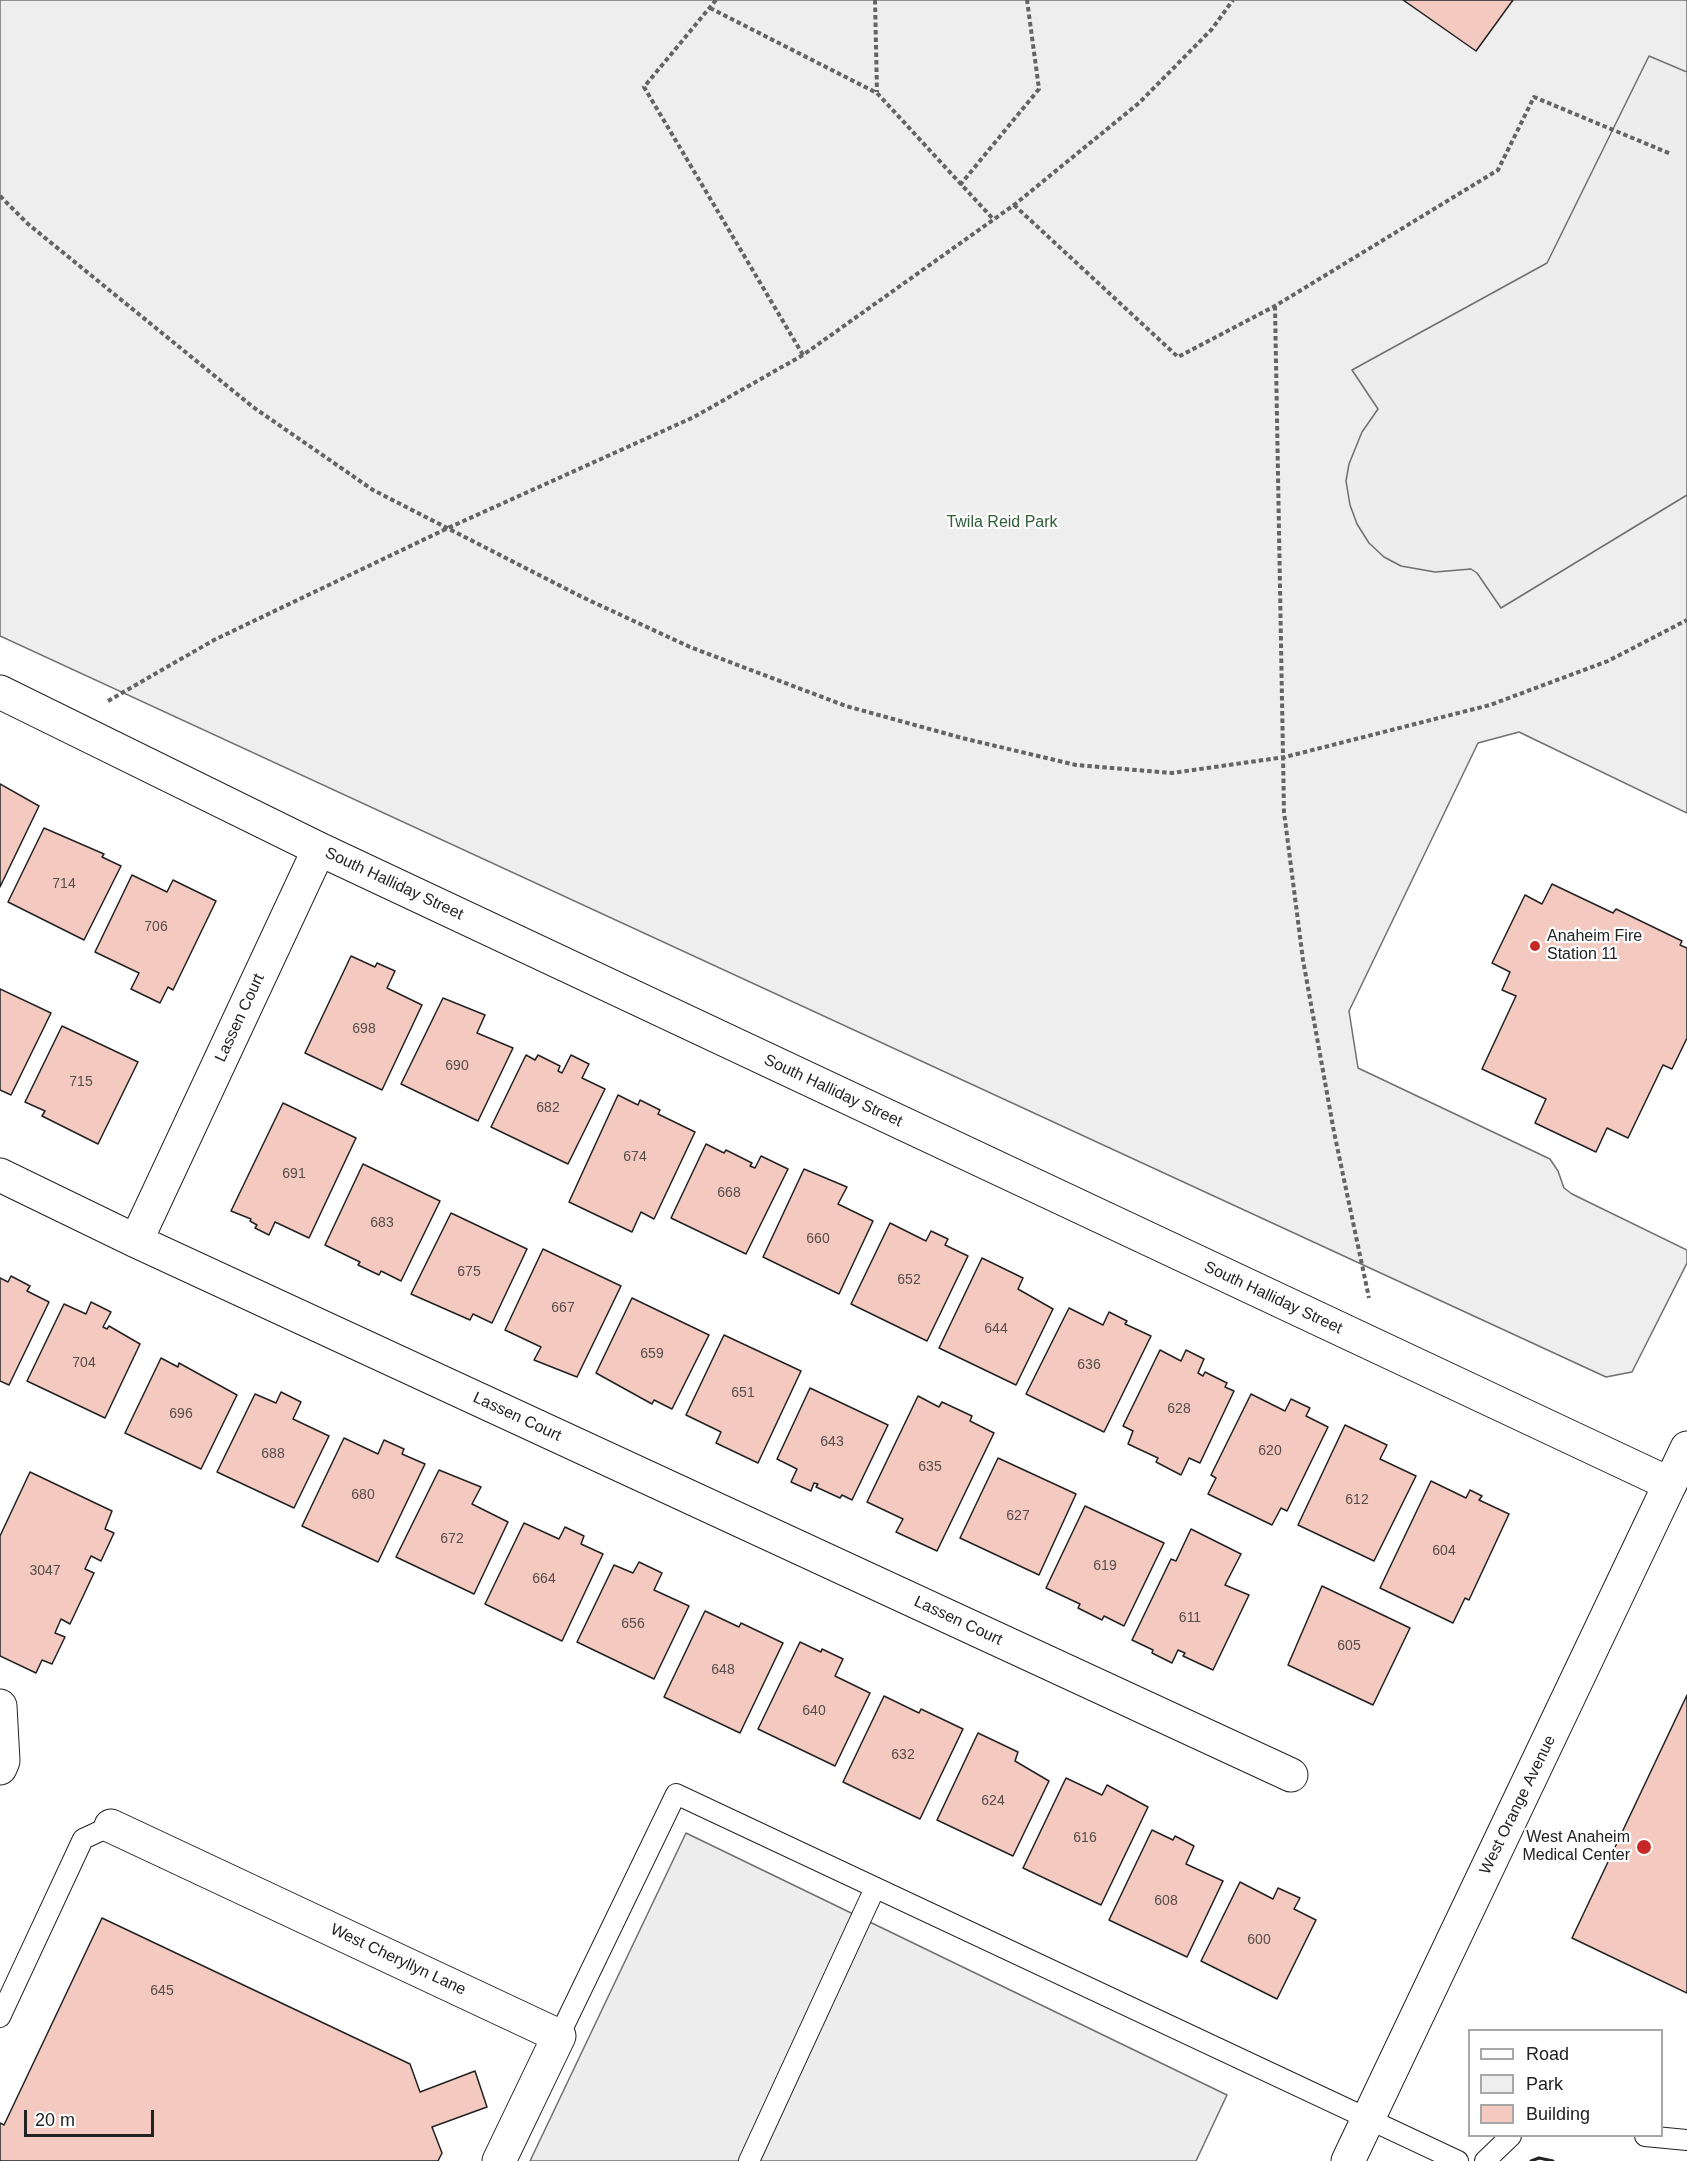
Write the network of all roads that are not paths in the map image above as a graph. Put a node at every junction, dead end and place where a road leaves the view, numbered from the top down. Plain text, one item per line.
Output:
1 (0, 692) edge
2 (320, 849) junction
3 (0, 1175) edge
4 (135, 1241) junction
5 (1687, 1448) edge
6 (1670, 1484) junction
7 (0, 1706) edge
8 (0, 1768) edge
9 (1291, 1775) dead end
10 (111, 1826) joint
11 (876, 1888) junction
12 (0, 2017) edge
13 (559, 2036) junction
14 (1367, 2121) junction
15 (1510, 2137) edge
16 (1656, 2137) edge
17 (1687, 2140) edge
18 (499, 2161) edge
19 (749, 2161) edge
20 (1347, 2161) edge
21 (1458, 2161) edge
22 (1485, 2161) edge

1 - 2 street, South Halliday Street
2 - 4 street, Lassen Court
2 - 6 street, South Halliday Street
3 - 4 street
4 - 9 street, Lassen Court
5 - 6 street, West Orange Avenue
6 - 14 street, West Orange Avenue
7 - 8 street
10 - 12 lane
10 - 13 street, West Cheryllyn Lane
11 - 13 lane
11 - 14 lane
11 - 19 lane
13 - 18 street
14 - 20 street, West Orange Avenue
14 - 21 lane
15 - 22 lane
16 - 17 lane

